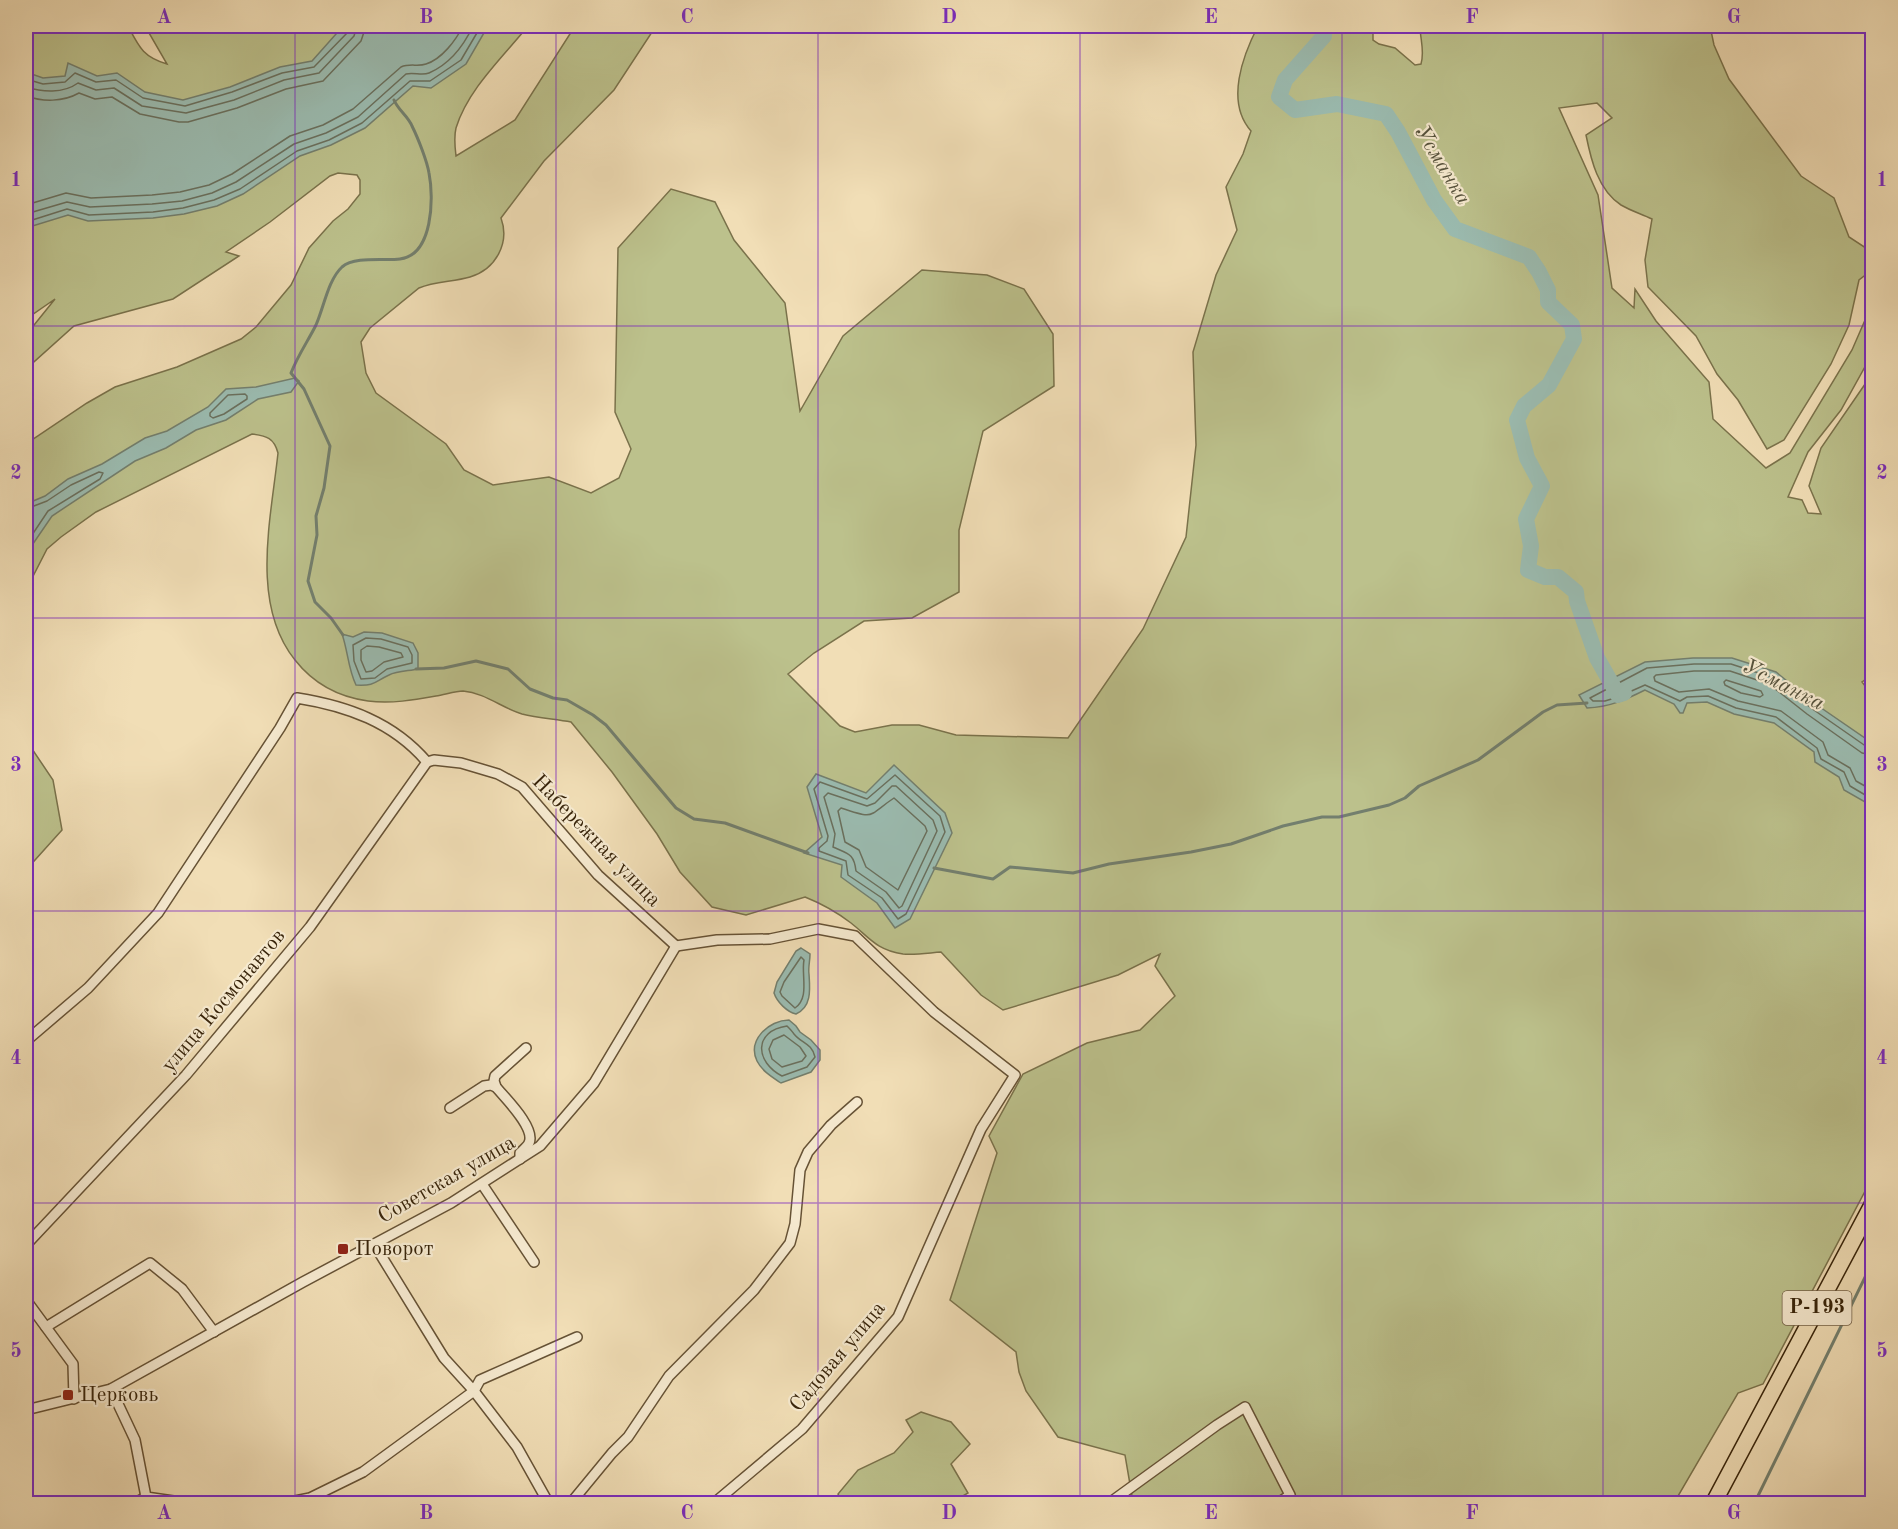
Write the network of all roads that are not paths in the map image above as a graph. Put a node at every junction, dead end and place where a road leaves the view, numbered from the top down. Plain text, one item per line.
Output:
1 (427, 762) junction
2 (676, 946) junction
3 (26, 1041) edge
4 (526, 1048) dead end
5 (496, 1087) junction
6 (857, 1101) dead end
7 (450, 1108) dead end
8 (520, 1159) junction
9 (482, 1184) junction
10 (1872, 1205) edge
11 (374, 1244) junction
12 (26, 1245) edge
13 (534, 1262) dead end
14 (26, 1300) edge
15 (46, 1327) junction
16 (214, 1332) junction
17 (577, 1337) dead end
18 (111, 1389) junction
19 (474, 1391) junction
20 (74, 1399) junction
21 (26, 1410) edge
22 (146, 1497) junction
23 (133, 1503) edge
24 (194, 1503) edge
25 (280, 1503) edge
26 (549, 1503) edge
27 (570, 1503) edge
28 (712, 1503) edge
29 (1108, 1503) edge
30 (1277, 1503) edge
31 (1713, 1503) edge

1 - 2 street, Набережная улица
1 - 3 street
1 - 12 street, улица Космонавтов
2 - 8 street, Советская улица
2 - 28 street, Садовая улица
4 - 5 street
5 - 7 street
5 - 8 street
6 - 27 street
8 - 9 street, Советская улица
9 - 11 street, Советская улица
9 - 13 street
10 - 31 highway, Р-193
11 - 16 street, Советская улица
11 - 19 street
14 - 15 street
15 - 16 street
15 - 20 street
16 - 18 street, Советская улица
17 - 19 street
18 - 20 street, Советская улица
18 - 22 street
19 - 25 street
19 - 26 street
20 - 21 street, Советская улица
22 - 23 street
22 - 24 street
29 - 30 street

